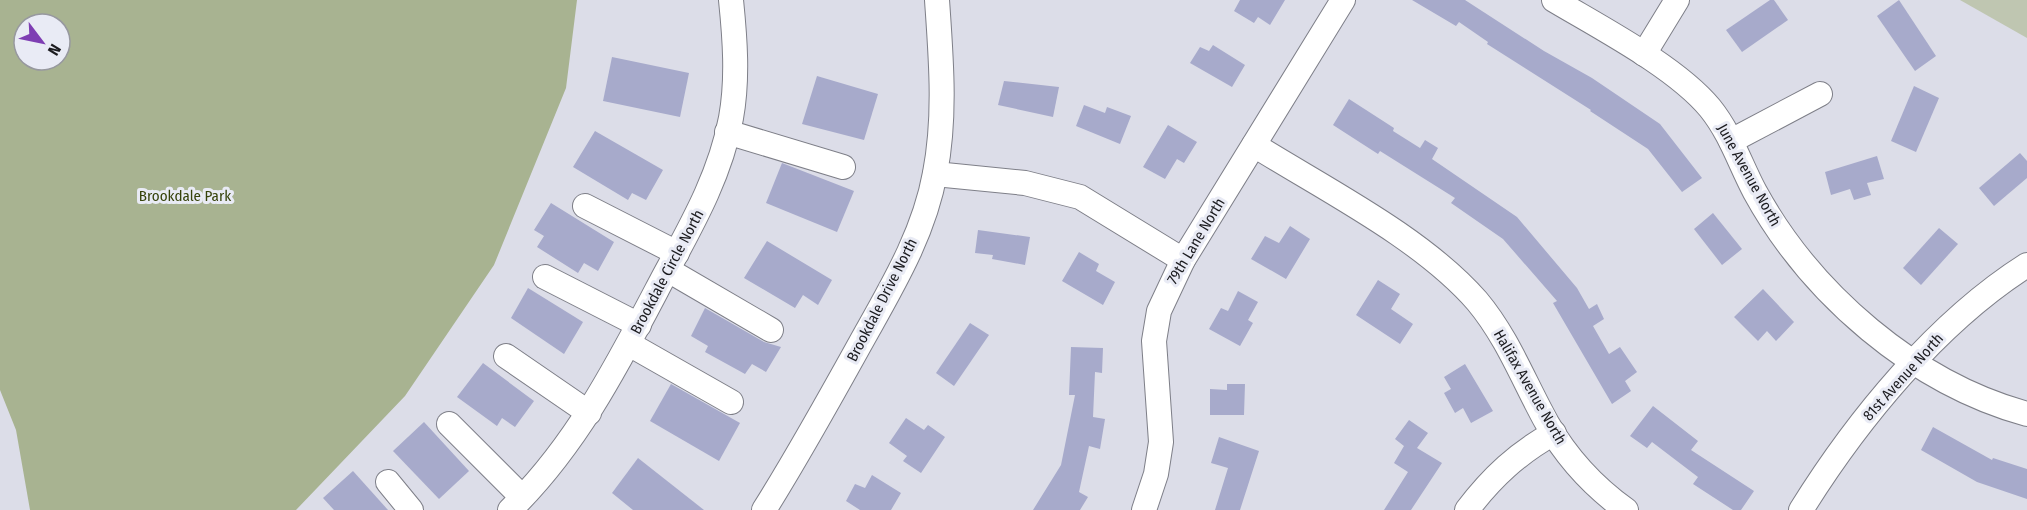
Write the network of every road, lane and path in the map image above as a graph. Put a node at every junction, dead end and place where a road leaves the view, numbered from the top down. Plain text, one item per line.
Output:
1 (731, 0) edge
2 (938, 0) edge
3 (1343, 0) edge
4 (1554, 0) edge
5 (1677, 0) edge
6 (1644, 54) junction
7 (1820, 94) dead end
8 (727, 132) junction
9 (1731, 141) junction
10 (1254, 145) junction
11 (843, 167) dead end
12 (935, 174) junction
13 (585, 206) dead end
14 (1183, 260) junction
15 (672, 261) junction
16 (2027, 265) edge
17 (545, 277) dead end
18 (771, 330) dead end
19 (634, 335) junction
20 (506, 356) dead end
21 (1915, 362) junction
22 (731, 402) dead end
23 (589, 413) junction
24 (2027, 414) edge
25 (449, 424) dead end
26 (1554, 433) junction
27 (388, 482) dead end
28 (516, 503) edge
29 (411, 510) edge
30 (765, 510) edge
31 (1144, 510) edge
32 (1467, 510) edge
33 (1626, 510) edge
34 (1801, 510) edge

1 - 8 street, Brookdale Circle North
2 - 12 street, Brookdale Drive North
3 - 10 street, 79th Lane North
4 - 6 street, June Avenue North
5 - 6 street
6 - 9 street, June Avenue North
7 - 9 street
8 - 11 street
8 - 15 street, Brookdale Circle North
9 - 21 street, June Avenue North
10 - 14 street, 79th Lane North
10 - 26 street, Halifax Avenue North
12 - 14 street
12 - 30 street, Brookdale Drive North
13 - 15 street
14 - 31 street, 79th Lane North
15 - 18 street
15 - 19 street, Brookdale Circle North
16 - 21 street, 81st Avenue North
17 - 19 street
19 - 22 street
19 - 23 street, Brookdale Circle North
20 - 23 street
21 - 24 street, June Avenue North
21 - 34 street, 81st Avenue North
23 - 28 street, Brookdale Circle North
25 - 28 street
26 - 32 street
26 - 33 street, Halifax Avenue North
27 - 29 street

